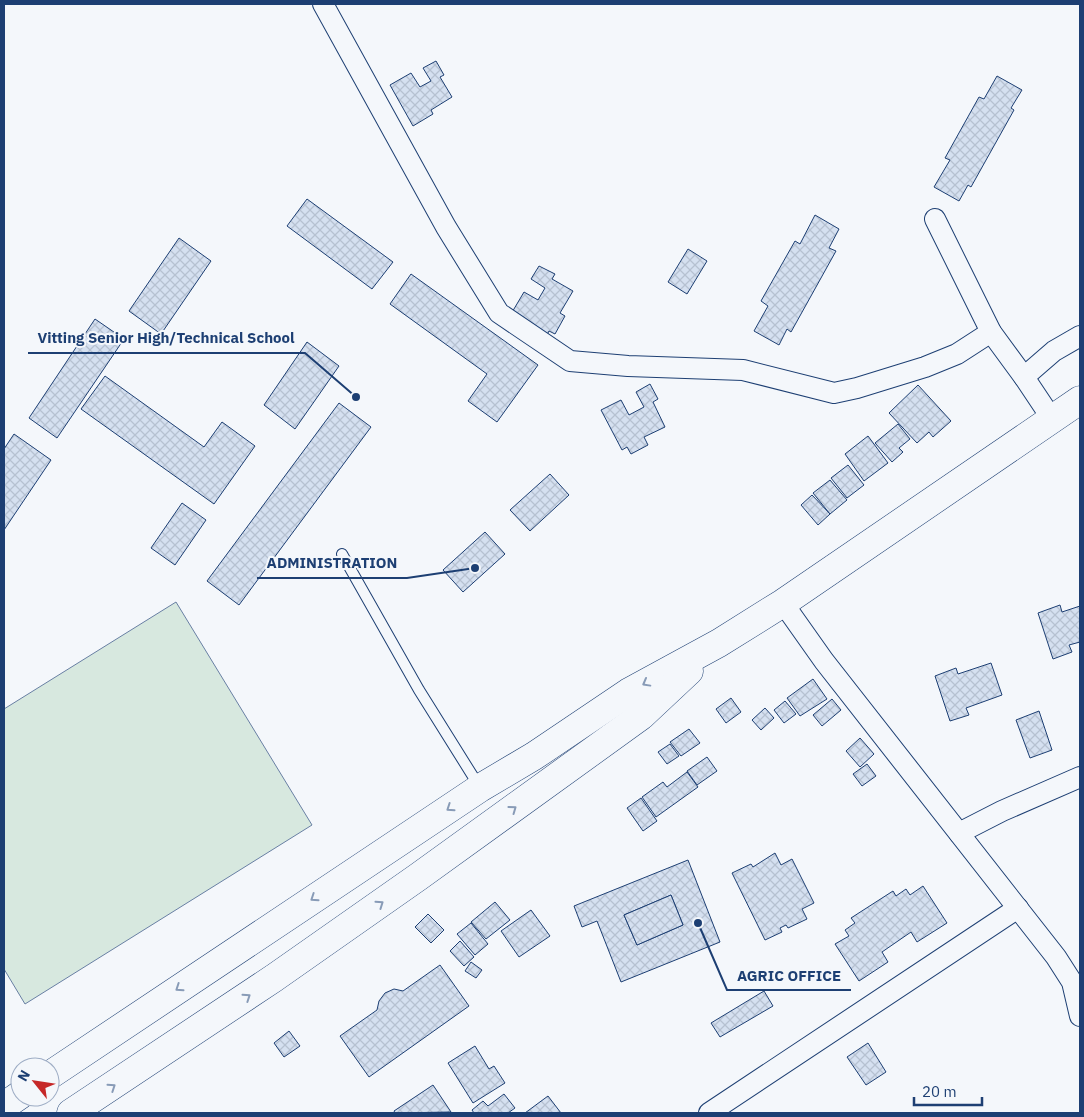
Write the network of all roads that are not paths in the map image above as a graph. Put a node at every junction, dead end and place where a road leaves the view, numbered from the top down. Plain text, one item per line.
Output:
1 (323, 4) edge
2 (935, 219) dead end
3 (991, 332) junction
4 (1080, 336) edge
5 (1024, 377) junction
6 (1080, 400) edge
7 (1052, 419) junction
8 (342, 554) dead end
9 (783, 603) junction
10 (719, 643) junction
11 (1080, 777) edge
12 (480, 788) junction
13 (959, 833) junction
14 (1018, 908) junction
15 (1076, 981) edge
16 (1080, 1016) edge
17 (60, 1068) edge
18 (71, 1113) edge
19 (709, 1113) edge

1 - 3 street
2 - 3 street
3 - 5 street
4 - 5 street
5 - 7 street
6 - 7 highway
7 - 9 highway
8 - 12 lane
9 - 10 highway
9 - 13 street
10 -> 12 highway
18 -> 10 highway
11 - 13 street
12 -> 17 highway
13 - 14 street
14 - 15 street
14 - 19 street
15 - 16 street

